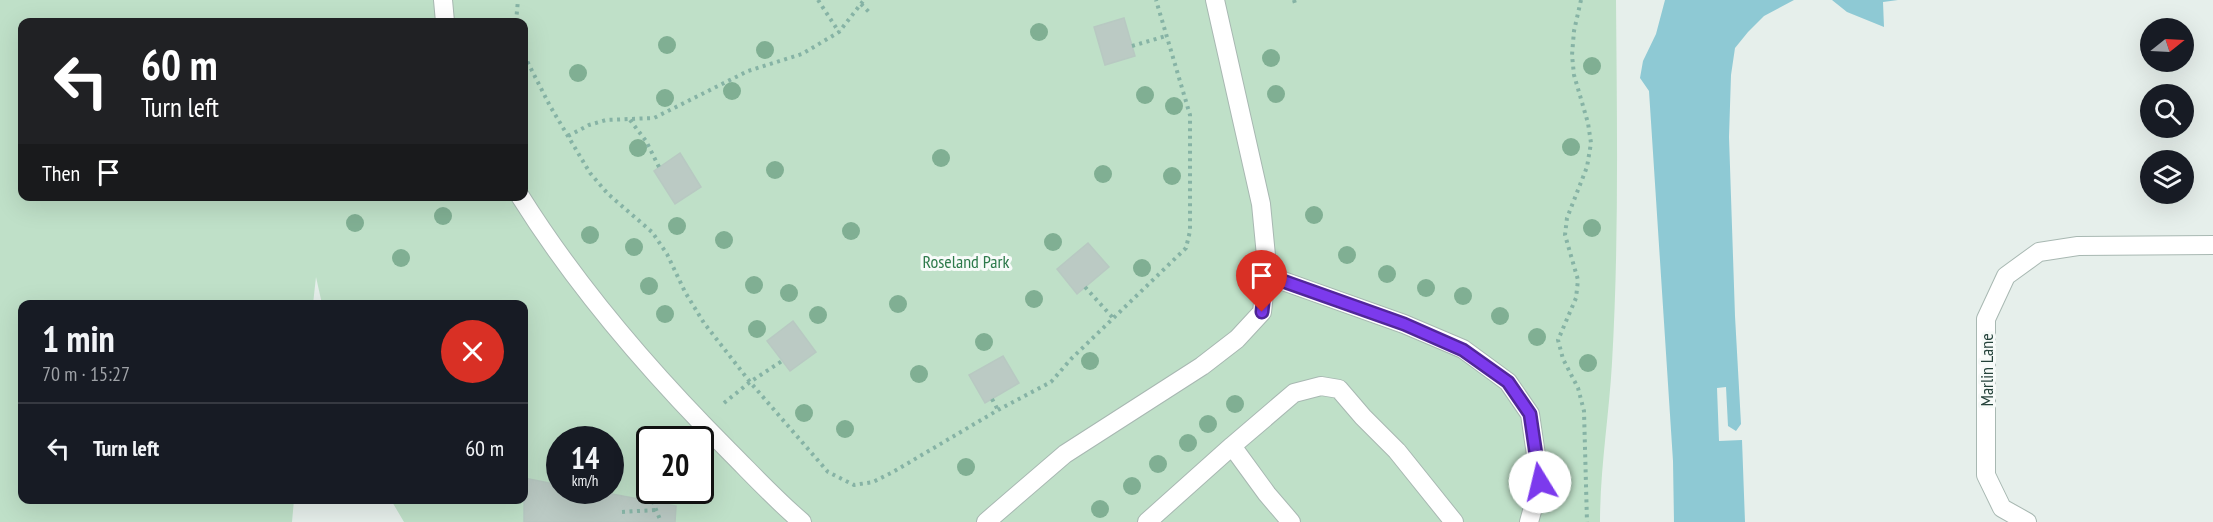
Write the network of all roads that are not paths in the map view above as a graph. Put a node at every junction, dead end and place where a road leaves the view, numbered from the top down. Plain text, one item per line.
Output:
1 (443, 0) edge
2 (1215, 0) edge
3 (445, 18) edge
4 (523, 201) edge
5 (2213, 245) edge
6 (1266, 275) junction
7 (1232, 446) junction
8 (802, 522) edge
9 (986, 522) edge
10 (1147, 522) edge
11 (1291, 522) edge
12 (1454, 522) edge
13 (1529, 522) edge
14 (2027, 522) edge

1 - 3 street
2 - 6 street
4 - 8 street
5 - 14 street, Marlin Lane
6 - 9 street
6 - 13 street
7 - 10 street
7 - 11 street
7 - 12 street

